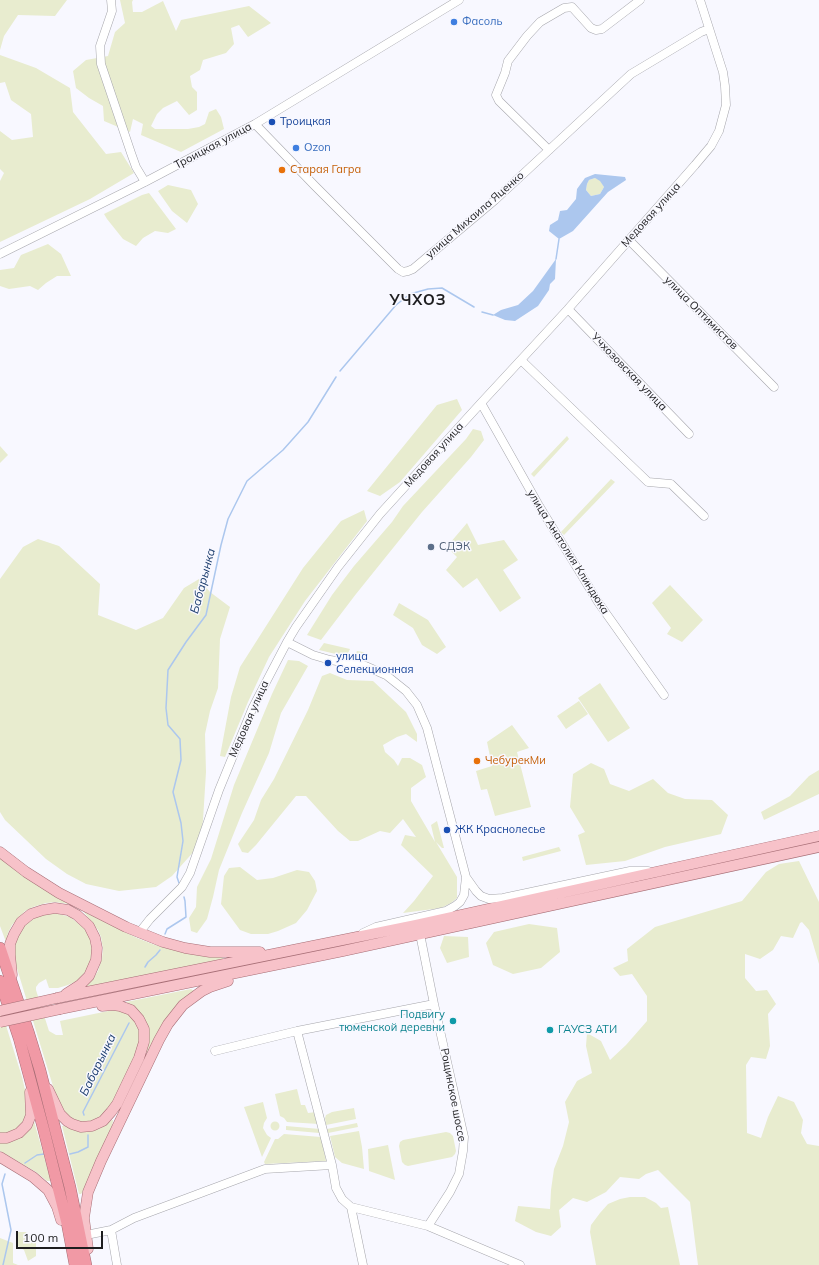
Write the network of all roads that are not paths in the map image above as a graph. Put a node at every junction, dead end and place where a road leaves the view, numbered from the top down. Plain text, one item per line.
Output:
1 (111, 0) edge
2 (459, 0) edge
3 (640, 0) edge
4 (700, 0) edge
5 (709, 28) junction
6 (254, 124) junction
7 (549, 150) junction
8 (145, 182) junction
9 (629, 240) junction
10 (0, 254) edge
11 (568, 309) junction
12 (521, 360) junction
13 (774, 387) dead end
14 (481, 403) junction
15 (689, 434) dead end
16 (704, 516) dead end
17 (287, 642) junction
18 (664, 694) dead end
19 (819, 836) edge
20 (819, 847) edge
21 (0, 852) edge
22 (661, 871) junction
23 (466, 877) junction
24 (139, 933) junction
25 (420, 934) junction
26 (353, 938) junction
27 (0, 948) edge
28 (343, 951) junction
29 (4, 983) edge
30 (57, 998) junction
31 (434, 1004) junction
32 (60, 1009) junction
33 (0, 1011) edge
34 (0, 1022) edge
35 (297, 1031) junction
36 (215, 1051) dead end
37 (40, 1070) junction
38 (28, 1072) junction
39 (0, 1138) edge
40 (0, 1156) edge
41 (332, 1165) junction
42 (351, 1208) junction
43 (428, 1226) junction
44 (111, 1230) junction
45 (86, 1235) junction
46 (73, 1265) edge
47 (87, 1265) edge
48 (117, 1265) edge
49 (364, 1265) edge
50 (520, 1265) edge

1 - 8 street
2 - 6 street, Троицкая улица
3 - 7 street
4 - 5 street, Медовая улица
5 - 7 street, улица Михаила Яценко
5 - 9 street, Медовая улица
6 - 7 street, улица Михаила Яценко
6 - 8 street, Троицкая улица
8 - 10 street, Троицкая улица
9 - 11 street, Медовая улица
9 - 13 street, улица Оптимистов
11 - 12 street, Медовая улица
11 - 15 street, Учхозовская улица
12 - 14 street, Медовая улица
12 - 16 street
14 - 17 street, Медовая улица
14 - 18 street, улица Анатолия Клиндюка
17 - 23 street
17 - 24 street, Медовая улица
19 - 22 main road
20 - 25 main road
21 - 24 main road
22 - 23 street
22 - 26 main road
23 - 26 street
24 - 26 main road
25 - 28 main road
25 - 31 street, Рощинское шоссе
26 - 30 main road
27 - 29 highway
28 - 32 main road
28 - 45 main road
29 - 30 main road
29 - 37 highway
29 - 38 highway
30 - 33 main road, bridge
31 - 35 street
31 - 43 street, Рощинское шоссе
32 - 34 main road, bridge
32 - 37 main road
35 - 36 street
35 - 41 street
37 - 47 highway
38 - 39 main road
38 - 46 highway
40 - 46 main road
41 - 42 street
41 - 44 street
42 - 43 street
42 - 49 street
43 - 50 street
44 - 45 street
44 - 48 street
45 - 47 main road

